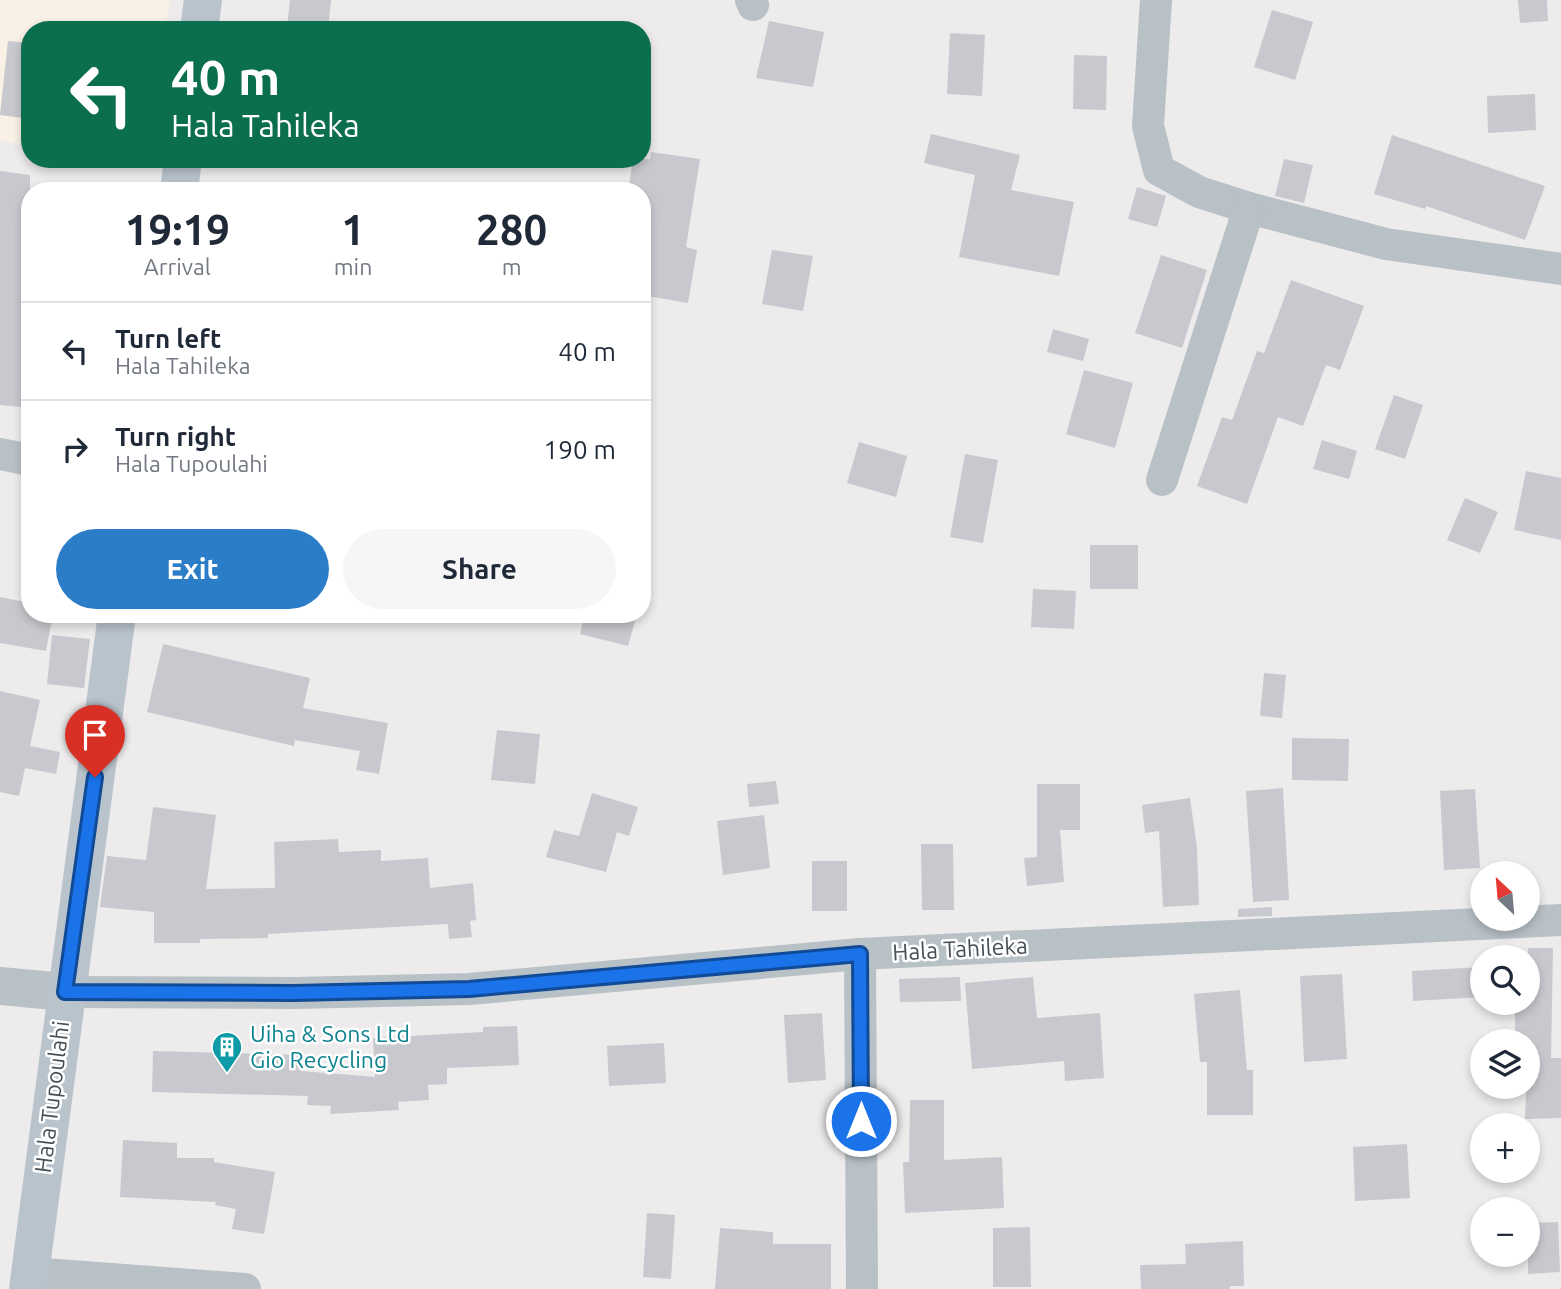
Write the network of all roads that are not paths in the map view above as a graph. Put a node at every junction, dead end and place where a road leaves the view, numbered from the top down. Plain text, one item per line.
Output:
1 (203, 0) edge
2 (1156, 0) edge
3 (200, 21) edge
4 (1249, 208) junction
5 (1561, 269) edge
6 (0, 454) edge
7 (21, 458) edge
8 (1162, 480) dead end
9 (116, 623) edge
10 (1561, 920) edge
11 (860, 954) junction
12 (0, 986) edge
13 (65, 992) junction
14 (29, 1281) edge
15 (245, 1289) edge
16 (862, 1289) edge

1 - 3 main road
2 - 4 street
4 - 5 street
4 - 8 street
6 - 7 street
9 - 13 main road, Hala Tupoulahi
10 - 11 street, Hala Tahileka
11 - 13 street, Hala Tahileka
11 - 16 street
12 - 13 street
13 - 14 main road, Hala Tupoulahi
14 - 15 street

